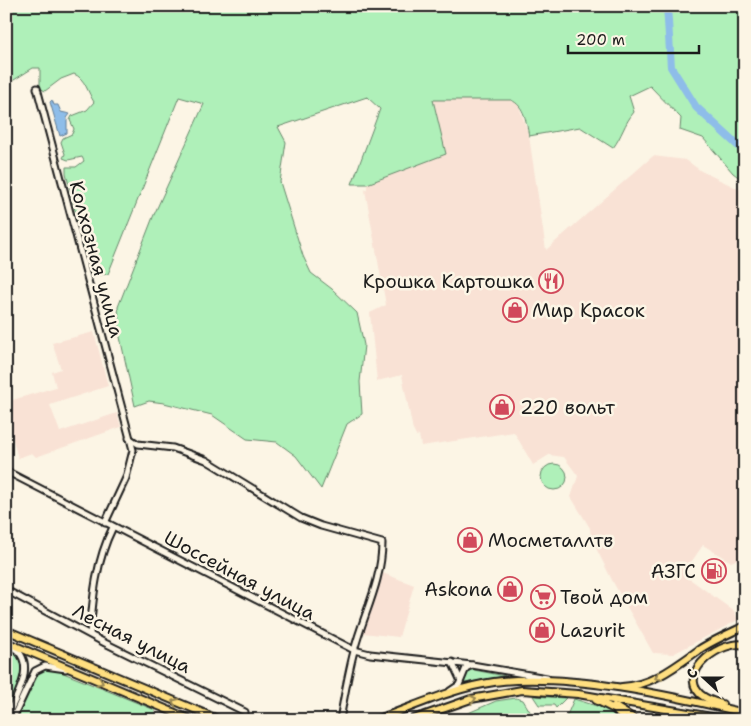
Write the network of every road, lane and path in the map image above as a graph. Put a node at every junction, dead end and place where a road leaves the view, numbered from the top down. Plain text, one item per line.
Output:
1 (37, 88) dead end
2 (129, 438) junction
3 (138, 444) junction
4 (132, 450) junction
5 (6, 471) edge
6 (105, 523) junction
7 (113, 527) junction
8 (6, 590) edge
9 (745, 626) edge
10 (6, 630) edge
11 (90, 634) junction
12 (6, 643) edge
13 (745, 645) edge
14 (354, 650) junction
15 (452, 662) junction
16 (472, 665) junction
17 (81, 674) junction
18 (460, 679) junction
19 (557, 681) junction
20 (604, 687) junction
21 (578, 694) junction
22 (442, 695) junction
23 (602, 702) junction
24 (736, 711) junction
25 (745, 711) edge
26 (244, 712) dead end
27 (6, 719) edge
28 (12, 720) edge
29 (192, 720) edge
30 (220, 720) edge
31 (340, 720) edge
32 (375, 720) edge
33 (410, 720) edge
34 (625, 720) edge
35 (636, 720) edge
36 (667, 720) edge
37 (728, 720) edge
38 (740, 720) edge

1 - 2 street, Колхозная улица
2 - 3 street
2 - 4 street, Колхозная улица
3 - 4 street
3 - 14 street
4 - 6 street, Колхозная улица
5 - 6 street, Шоссейная улица
6 - 7 street, Шоссейная улица
7 - 11 street
7 - 14 street, Шоссейная улица
8 - 11 street, Лесная улица
9 -> 20 main road
30 -> 10 main road
11 - 26 street, Лесная улица
12 - 17 main road
12 - 27 street
13 - 24 main road
14 - 15 street, Шоссейная улица
14 - 31 street
15 - 16 street, Шоссейная улица
15 - 18 street
16 - 18 street
16 - 19 street, Шоссейная улица
17 - 28 street
17 -> 29 main road
18 - 22 street
19 - 20 main road
19 - 22 main road
20 - 24 main road
21 - 23 main road
33 -> 21 main road
21 - 37 main road
22 - 32 main road
23 - 34 main road
23 - 35 main road
24 - 25 main road
25 - 38 main road, bridge
36 - 37 main road

